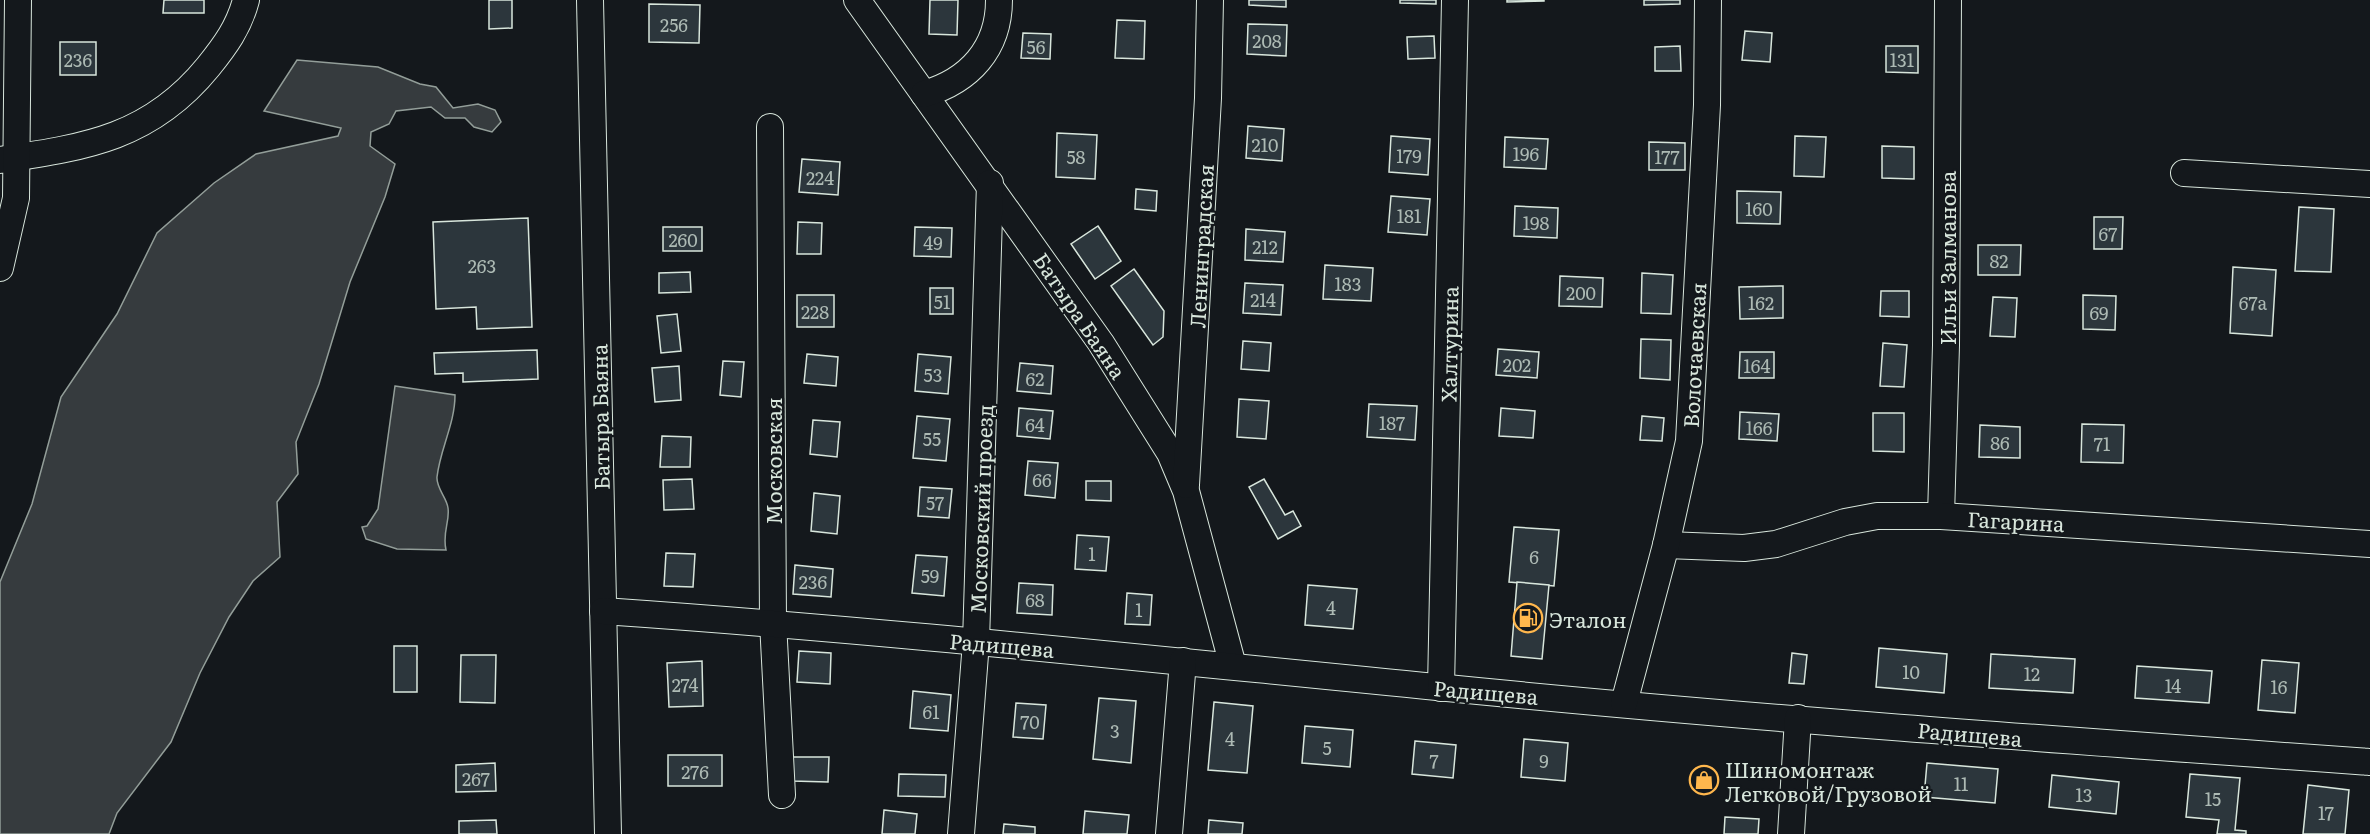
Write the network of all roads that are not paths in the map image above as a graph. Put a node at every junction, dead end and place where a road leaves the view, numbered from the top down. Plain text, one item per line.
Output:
1 (18, 0) edge
2 (246, 0) edge
3 (590, 0) edge
4 (858, 0) edge
5 (999, 0) edge
6 (1210, 0) edge
7 (1455, 0) edge
8 (1708, 0) edge
9 (1948, 0) edge
10 (924, 94) junction
11 (770, 127) dead end
12 (9, 159) edge
13 (2184, 173) dead end
14 (990, 183) junction
15 (2370, 184) edge
16 (0, 268) edge
17 (1186, 491) junction
18 (1941, 516) junction
19 (2370, 544) edge
20 (1666, 545) junction
21 (603, 611) junction
22 (773, 622) junction
23 (976, 642) junction
24 (1183, 661) junction
25 (1233, 666) junction
26 (1441, 688) junction
27 (1624, 703) junction
28 (1798, 718) junction
29 (2370, 762) edge
30 (782, 795) dead end
31 (608, 834) edge
32 (961, 834) edge
33 (1169, 834) edge
34 (1791, 834) edge

1 - 12 street
2 - 12 street
3 - 21 street, Батыра Баяна
4 - 10 street, Батыра Баяна
5 - 10 street
6 - 17 street, Ленинградская
7 - 26 street, Халтурина
8 - 20 street, Волочаевская
9 - 18 street, Ильи Залманова
10 - 14 street, Батыра Баяна
11 - 22 street, Московская
12 - 16 street
13 - 15 street
14 - 17 street, Батыра Баяна
14 - 23 street, Московский проезд
17 - 25 street, Батыра Баяна
18 - 19 street, Гагарина
18 - 20 street, Гагарина
20 - 27 street, Волочаевская
21 - 22 street, Радищева
21 - 31 street, Батыра Баяна
22 - 23 street, Радищева
22 - 30 street, Московская
23 - 24 street, Радищева
23 - 32 street, Московский проезд
24 - 25 street, Радищева
24 - 33 street
25 - 26 street, Радищева
26 - 27 street, Радищева
27 - 28 street, Радищева
28 - 29 street, Радищева
28 - 34 street

